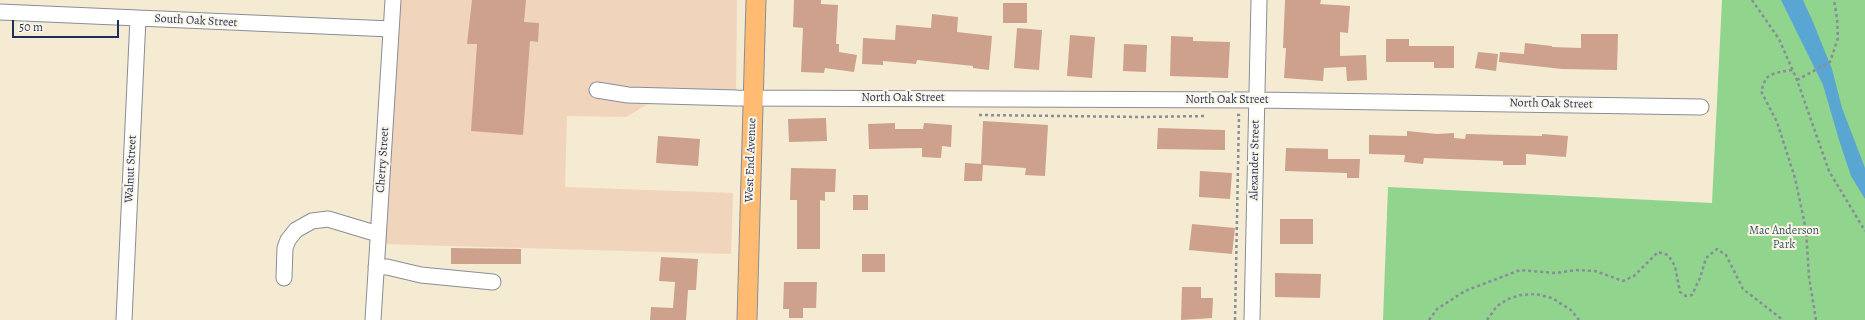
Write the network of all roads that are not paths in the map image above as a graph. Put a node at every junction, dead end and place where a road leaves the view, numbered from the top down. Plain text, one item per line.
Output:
1 (393, 0) edge
2 (756, 0) edge
3 (1259, 0) edge
4 (0, 12) edge
5 (138, 18) junction
6 (391, 29) junction
7 (597, 90) dead end
8 (753, 97) junction
9 (1256, 100) junction
10 (1701, 107) dead end
11 (378, 234) junction
12 (376, 267) junction
13 (284, 278) dead end
14 (493, 282) dead end
15 (124, 320) edge
16 (373, 320) edge
17 (747, 320) edge
18 (1252, 320) edge

1 - 6 street, Cherry Street
2 - 8 main road, West End Avenue
3 - 9 street, Alexander Street
4 - 5 street, South Oak Street
5 - 6 street, South Oak Street
5 - 15 street, Walnut Street
6 - 11 street, Cherry Street
7 - 8 street, North Oak Street
8 - 9 street, North Oak Street
8 - 17 main road, West End Avenue
9 - 10 street, North Oak Street
9 - 18 street, Alexander Street
11 - 12 street, Cherry Street
11 - 13 street
12 - 14 street
12 - 16 street, Cherry Street

